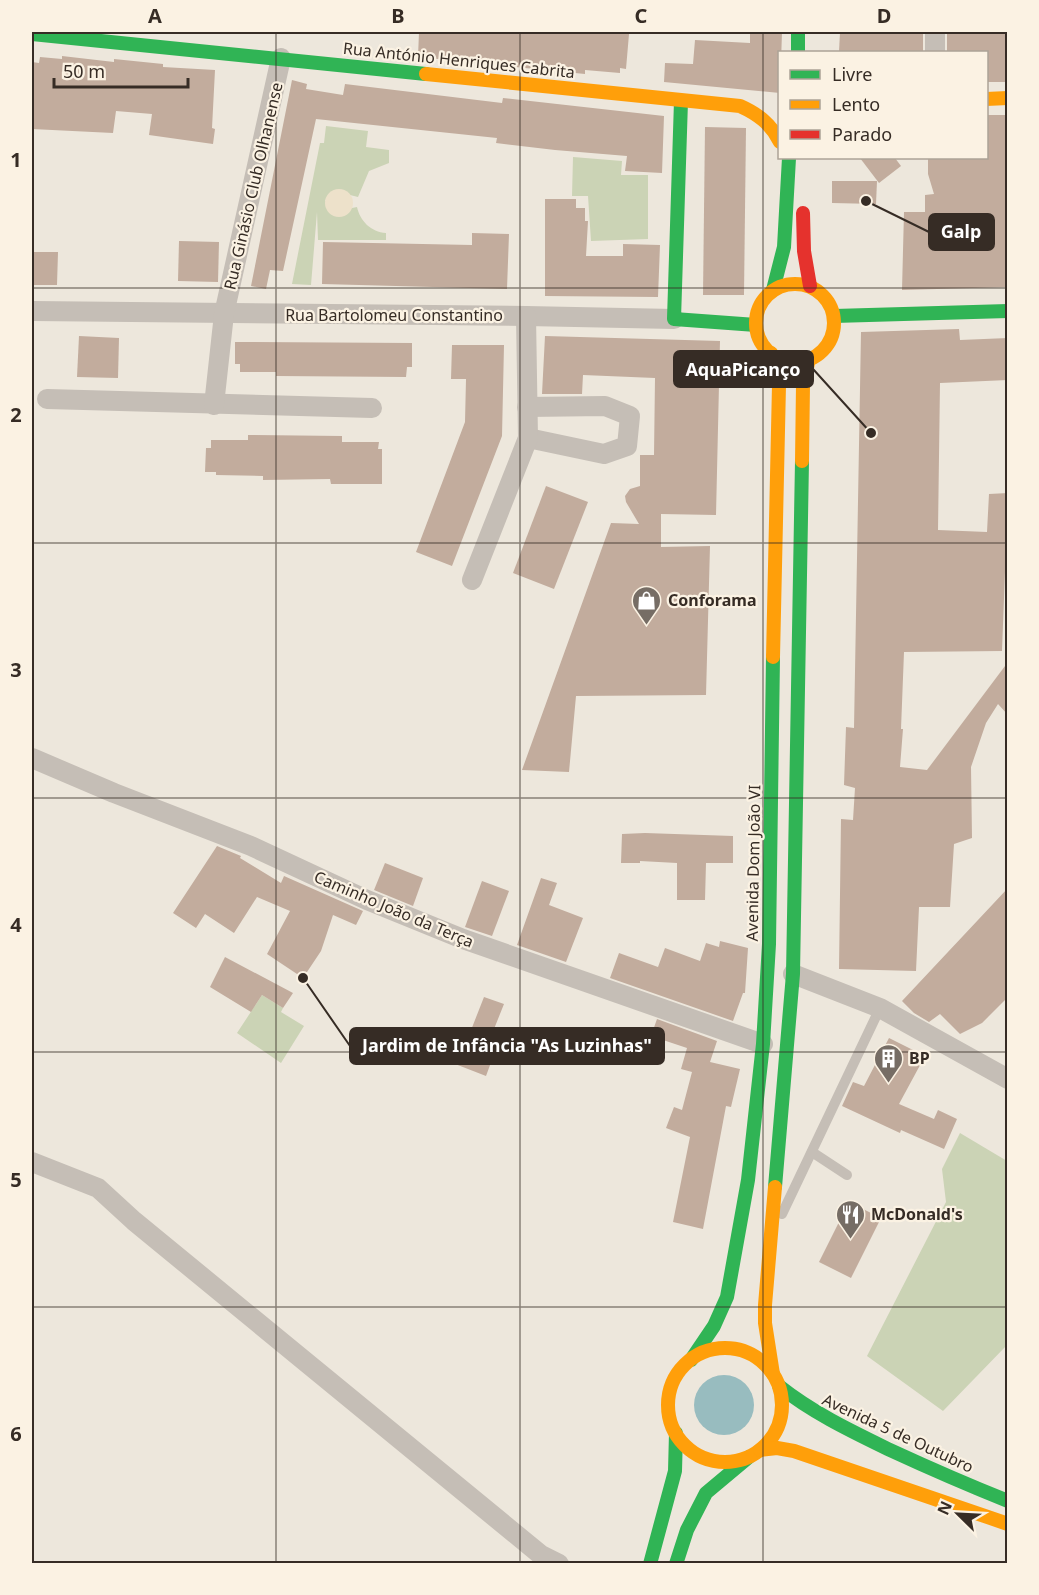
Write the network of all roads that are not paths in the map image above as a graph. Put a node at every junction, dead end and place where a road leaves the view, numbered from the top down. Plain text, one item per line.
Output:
1 (798, 32) edge
2 (935, 32) edge
3 (32, 34) edge
4 (798, 51) edge
5 (935, 51) edge
6 (281, 58) junction
7 (1008, 98) edge
8 (988, 99) edge
9 (681, 101) junction
10 (778, 138) edge
11 (788, 159) edge
12 (803, 205) dead end
13 (810, 286) junction
14 (773, 290) junction
15 (32, 311) edge
16 (1008, 311) edge
17 (224, 314) junction
18 (526, 316) junction
19 (834, 316) junction
20 (674, 320) junction
21 (756, 325) junction
22 (771, 353) junction
23 (809, 359) junction
24 (47, 399) dead end
25 (214, 405) junction
26 (527, 407) junction
27 (372, 408) dead end
28 (528, 438) junction
29 (472, 580) dead end
30 (32, 758) edge
31 (793, 974) junction
32 (880, 1008) junction
33 (763, 1044) junction
34 (1008, 1079) edge
35 (812, 1152) junction
36 (32, 1162) edge
37 (847, 1175) dead end
38 (770, 1235) junction
39 (691, 1360) junction
40 (776, 1380) junction
41 (676, 1433) junction
42 (755, 1452) junction
43 (1008, 1500) edge
44 (1008, 1524) edge
45 (559, 1563) edge
46 (650, 1563) edge
47 (676, 1563) edge

1 - 4 main road
2 - 5 street
3 - 6 main road, Rua António Henriques Cabrita
6 - 9 main road, Rua António Henriques Cabrita
6 - 17 street, Rua Ginásio Club Olhanense
7 - 8 main road
9 - 10 main road, Rua António Henriques Cabrita
9 - 20 main road
11 - 14 main road
12 - 13 main road
13 - 14 main road
13 - 19 main road
14 - 21 main road
15 - 17 street, Rua Bartolomeu Constantino
16 - 19 main road
17 - 18 street, Rua Bartolomeu Constantino
17 - 25 street, Rua Ginásio Club Olhanense
18 - 20 street, Rua Bartolomeu Constantino
18 - 26 street
19 - 23 main road
20 - 21 main road, Rua Bartolomeu Constantino
21 - 22 main road
22 - 23 main road
22 - 33 main road, Avenida Dom João VI
23 - 31 main road
24 - 25 street
25 - 27 street
26 - 28 street
26 - 28 street
28 - 29 street
30 - 33 street, Caminho João da Terça
31 - 32 street
31 - 38 main road
32 - 34 street
32 - 35 lane
33 - 39 main road, Avenida Dom João VI
35 - 37 lane
35 - 38 lane
36 - 45 street
38 - 40 main road
39 - 40 main road
39 - 41 main road, Avenida Dom João VI
40 - 42 main road
40 - 43 main road, Avenida 5 de Outubro
41 - 42 main road
41 - 46 main road, Avenida Dom João VI
42 - 44 main road
42 - 47 main road

